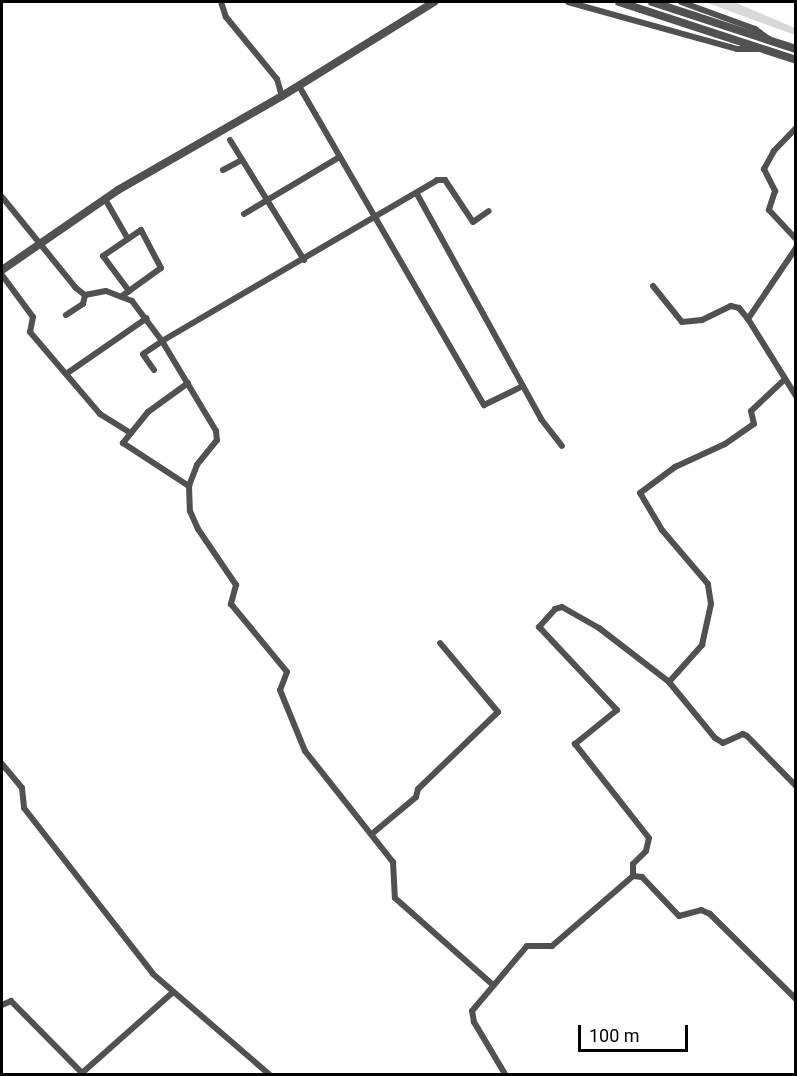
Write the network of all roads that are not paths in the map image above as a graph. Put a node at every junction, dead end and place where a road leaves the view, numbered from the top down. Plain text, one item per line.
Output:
1 (221, 2) edge
2 (434, 2) edge
3 (568, 2) edge
4 (619, 2) edge
5 (652, 2) edge
6 (681, 2) edge
7 (771, 41) junction
8 (795, 49) edge
9 (769, 50) junction
10 (795, 60) edge
11 (299, 86) junction
12 (282, 96) junction
13 (795, 128) edge
14 (230, 140) dead end
15 (338, 158) junction
16 (242, 160) junction
17 (223, 170) dead end
18 (417, 194) junction
19 (2, 197) edge
20 (105, 200) junction
21 (266, 202) junction
22 (489, 211) dead end
23 (244, 214) dead end
24 (374, 219) junction
25 (128, 239) junction
26 (795, 239) edge
27 (38, 244) junction
28 (795, 248) edge
29 (304, 260) junction
30 (2, 270) edge
31 (2, 275) edge
32 (653, 286) dead end
33 (129, 291) junction
34 (85, 295) junction
35 (122, 296) junction
36 (66, 315) dead end
37 (147, 318) junction
38 (748, 320) junction
39 (162, 341) junction
40 (154, 370) dead end
41 (66, 374) junction
42 (783, 381) junction
43 (188, 383) junction
44 (523, 386) junction
45 (795, 396) edge
46 (131, 433) junction
47 (562, 446) dead end
48 (189, 486) junction
49 (440, 643) dead end
50 (669, 682) junction
51 (2, 764) edge
52 (795, 786) edge
53 (373, 833) junction
54 (633, 876) junction
55 (492, 984) junction
56 (172, 993) junction
57 (795, 999) edge
58 (2, 1005) edge
59 (269, 1074) edge
60 (505, 1074) edge

1 - 12 street
2 - 11 street
3 - 9 street
4 - 9 street
5 - 7 street
6 - 7 street
7 - 8 street
9 - 10 street
11 - 12 street
11 - 15 street
12 - 20 street
13 - 26 street
14 - 16 street
15 - 21 street
15 - 24 street
16 - 17 street
16 - 21 street
18 - 22 street
18 - 24 street
18 - 44 street
19 - 27 street
20 - 25 street
20 - 27 street
21 - 23 street
21 - 29 street
24 - 29 street
24 - 44 street
25 - 33 street
25 - 33 street
27 - 30 street
27 - 34 street
28 - 38 street
29 - 39 street
31 - 41 street
32 - 38 street
33 - 35 street
34 - 35 street
34 - 36 street
35 - 37 street
37 - 39 street
37 - 41 street
38 - 42 street
39 - 40 street
39 - 43 street
41 - 46 street
42 - 45 street
42 - 50 street
43 - 46 street
43 - 48 street
44 - 47 street
46 - 48 street
48 - 53 street
49 - 53 street
50 - 52 street
50 - 54 street
51 - 56 street
53 - 55 street
54 - 55 street
54 - 57 street
55 - 60 street
56 - 58 street
56 - 59 street

